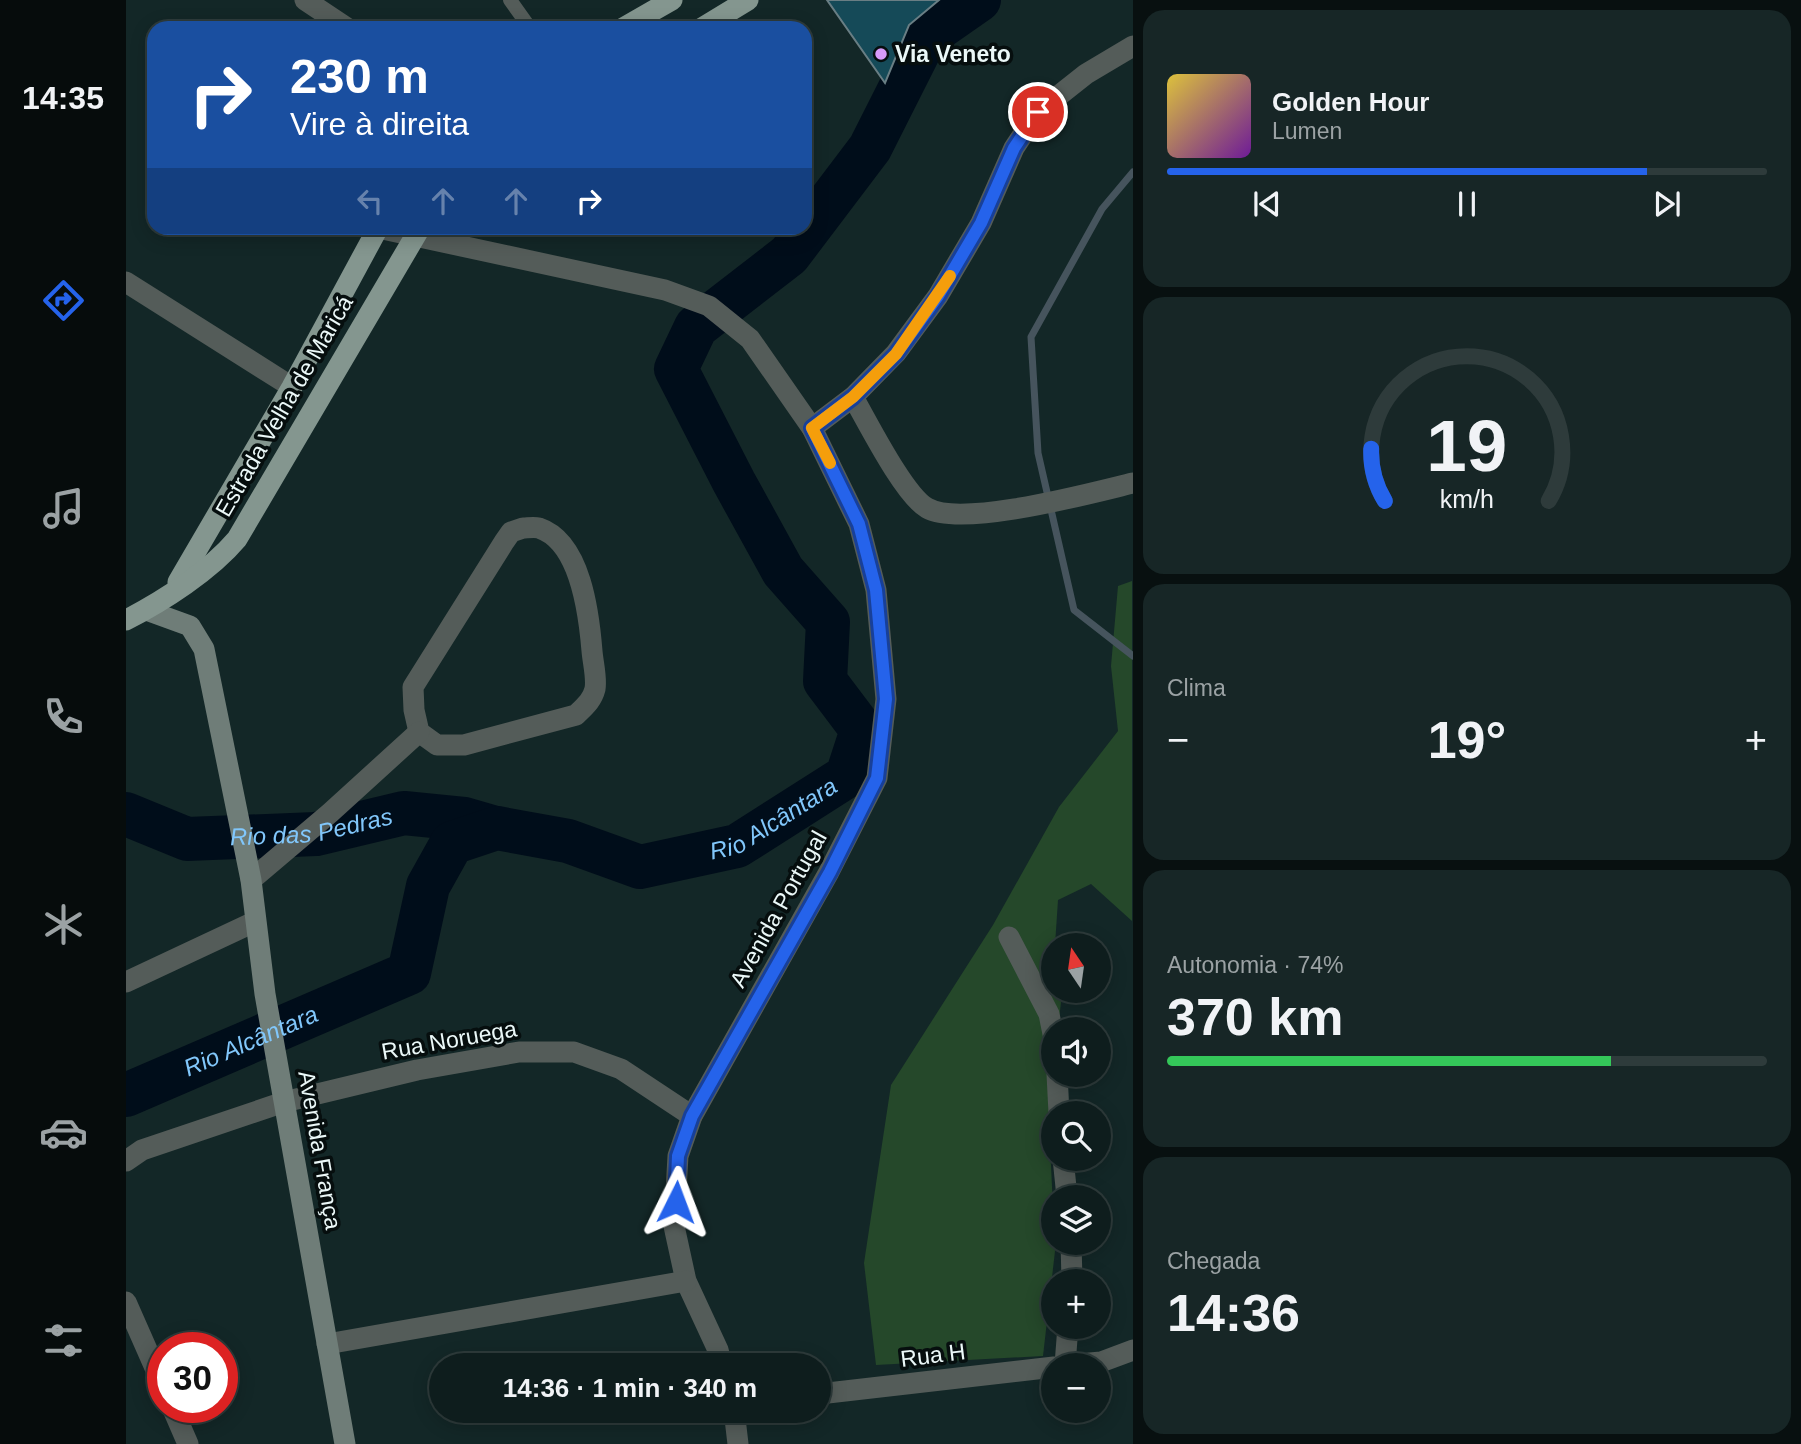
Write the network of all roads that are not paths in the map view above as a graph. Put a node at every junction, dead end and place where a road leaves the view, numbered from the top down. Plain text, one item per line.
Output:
1 (305, 0) edge
2 (510, 0) edge
3 (672, 0) edge
4 (748, 0) edge
5 (336, 21) edge
6 (525, 21) edge
7 (635, 21) edge
8 (714, 21) edge
9 (1132, 46) edge
10 (374, 235) edge
11 (414, 235) edge
12 (433, 235) edge
13 (126, 282) edge
14 (292, 387) junction
15 (853, 397) junction
16 (812, 428) junction
17 (1132, 483) edge
18 (172, 592) junction
19 (146, 610) junction
20 (126, 620) edge
21 (419, 732) junction
22 (251, 880) junction
23 (254, 922) junction
24 (1009, 937) dead end
25 (126, 982) edge
26 (1050, 1017) edge
27 (284, 1102) junction
28 (692, 1116) junction
29 (126, 1161) edge
30 (686, 1281) junction
31 (126, 1302) edge
32 (327, 1344) junction
33 (147, 1350) edge
34 (1132, 1350) edge
35 (719, 1353) edge
36 (1111, 1358) edge
37 (1041, 1368) edge
38 (831, 1393) edge
39 (179, 1423) edge
40 (736, 1423) edge
41 (188, 1444) edge
42 (345, 1444) edge
43 (738, 1444) edge

1 - 5 street
2 - 6 lane
3 - 7 main road
4 - 8 main road
9 - 15 street
10 - 14 main road, Estrada Velha de Maricá
11 - 18 main road, Estrada Velha de Maricá
12 - 16 street, Avenida Portugal
13 - 14 street
14 - 18 main road, Estrada Velha de Maricá
15 - 16 street
15 - 17 street
16 - 28 street, Avenida Portugal
18 - 19 main road, Estrada Velha de Maricá
19 - 20 main road, Estrada Velha de Maricá
19 - 22 street, Avenida França
21 - 21 street
21 - 22 street
22 - 23 street, Avenida França
23 - 25 street
23 - 27 street, Avenida França
24 - 26 street
27 - 28 street, Rua Noruega
27 - 29 street, Rua Noruega
27 - 32 street, Avenida França
28 - 30 street, Avenida Portugal
30 - 32 street
30 - 35 street, Avenida Portugal
31 - 33 street
32 - 42 street, Avenida França
34 - 36 street
37 - 38 street, Rua H
39 - 41 street
40 - 43 street

